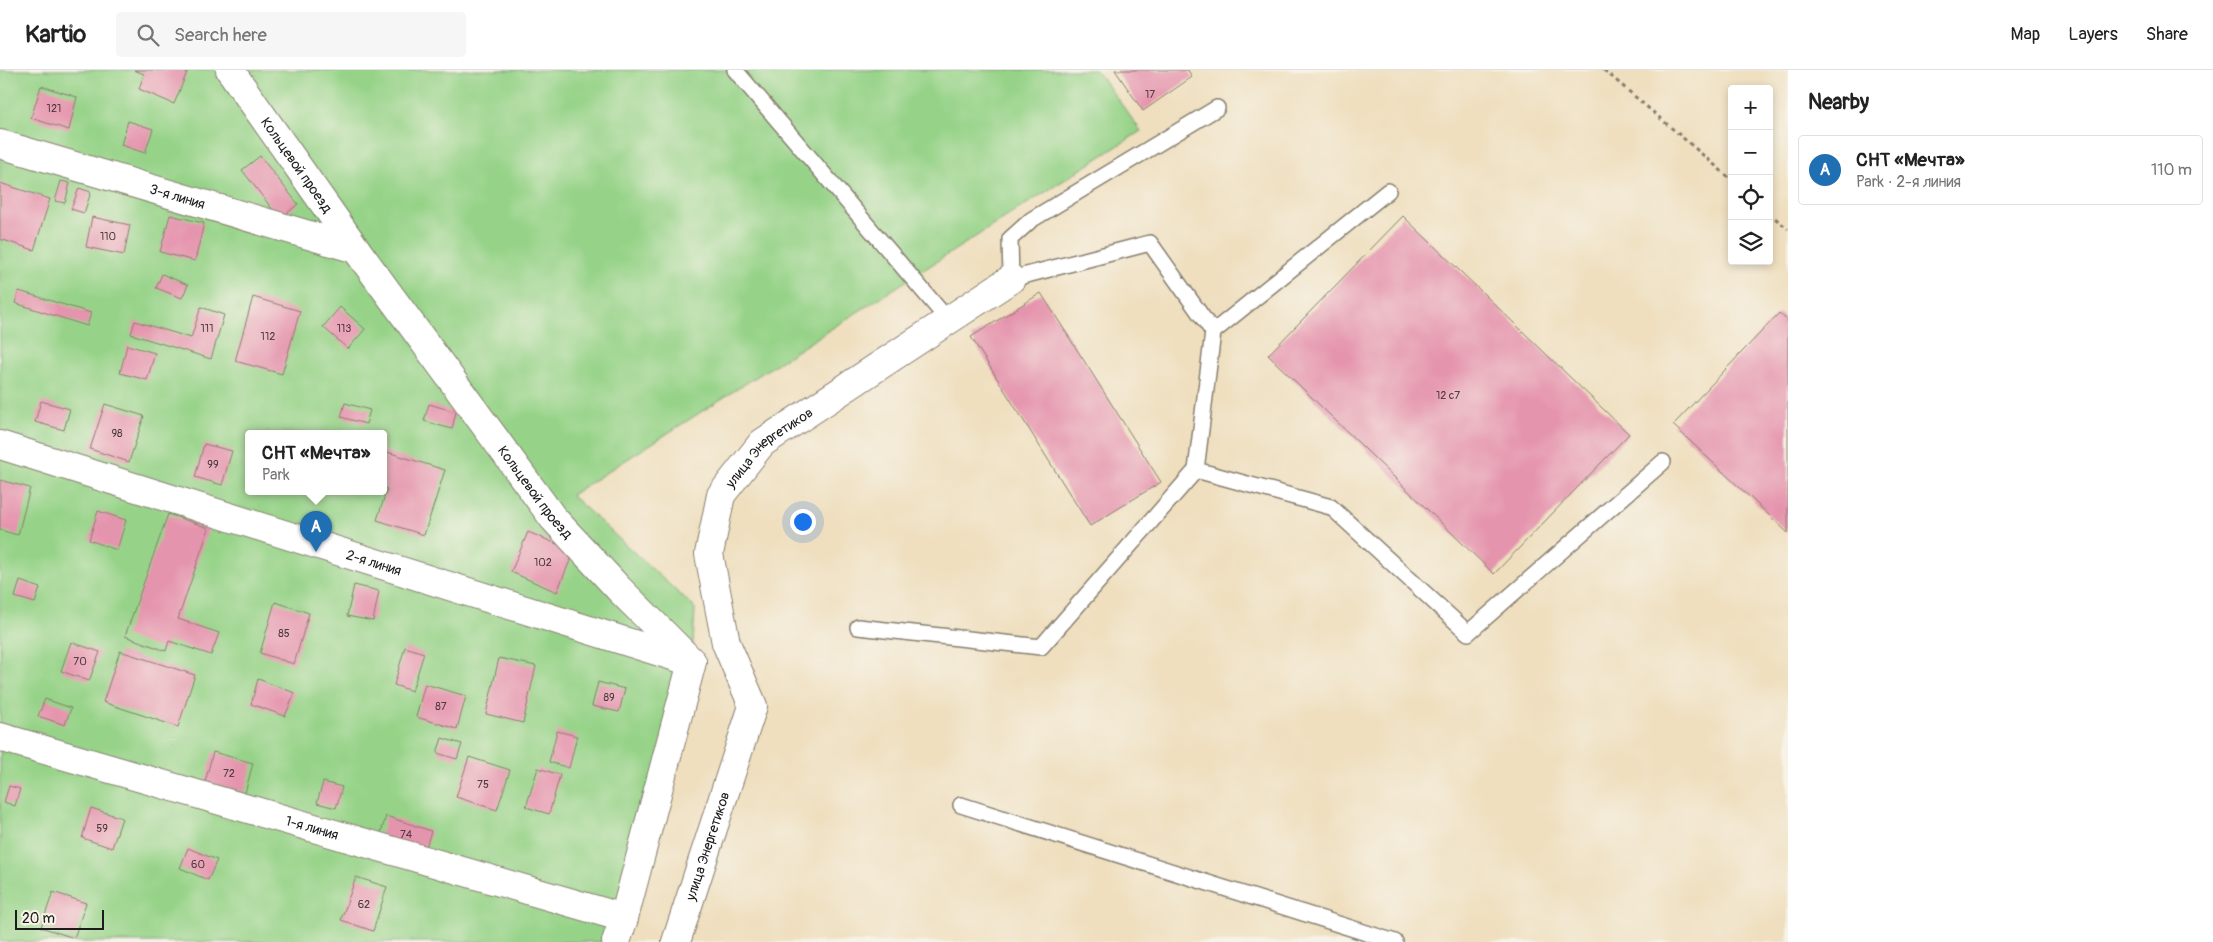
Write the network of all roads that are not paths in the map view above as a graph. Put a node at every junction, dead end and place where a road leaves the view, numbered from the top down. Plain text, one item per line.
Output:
1 (230, 70) edge
2 (736, 70) edge
3 (1217, 108) dead end
4 (0, 144) edge
5 (1388, 191) dead end
6 (356, 249) junction
7 (1011, 279) junction
8 (948, 320) junction
9 (1213, 332) junction
10 (0, 445) edge
11 (1663, 462) dead end
12 (1196, 470) junction
13 (858, 627) dead end
14 (692, 662) junction
15 (0, 737) edge
16 (962, 805) dead end
17 (620, 930) edge
18 (676, 942) edge
19 (1395, 942) edge

1 - 6 street, Кольцевой проезд
2 - 8 lane
3 - 7 lane
4 - 6 street, 3-я линия
5 - 9 lane
6 - 14 street, Кольцевой проезд
7 - 8 street, улица Энергетиков
7 - 9 lane
8 - 18 street, улица Энергетиков
9 - 12 lane
10 - 14 street, 2-я линия
11 - 12 lane
12 - 13 lane
14 - 17 street
15 - 17 street, 1-я линия
16 - 19 lane

